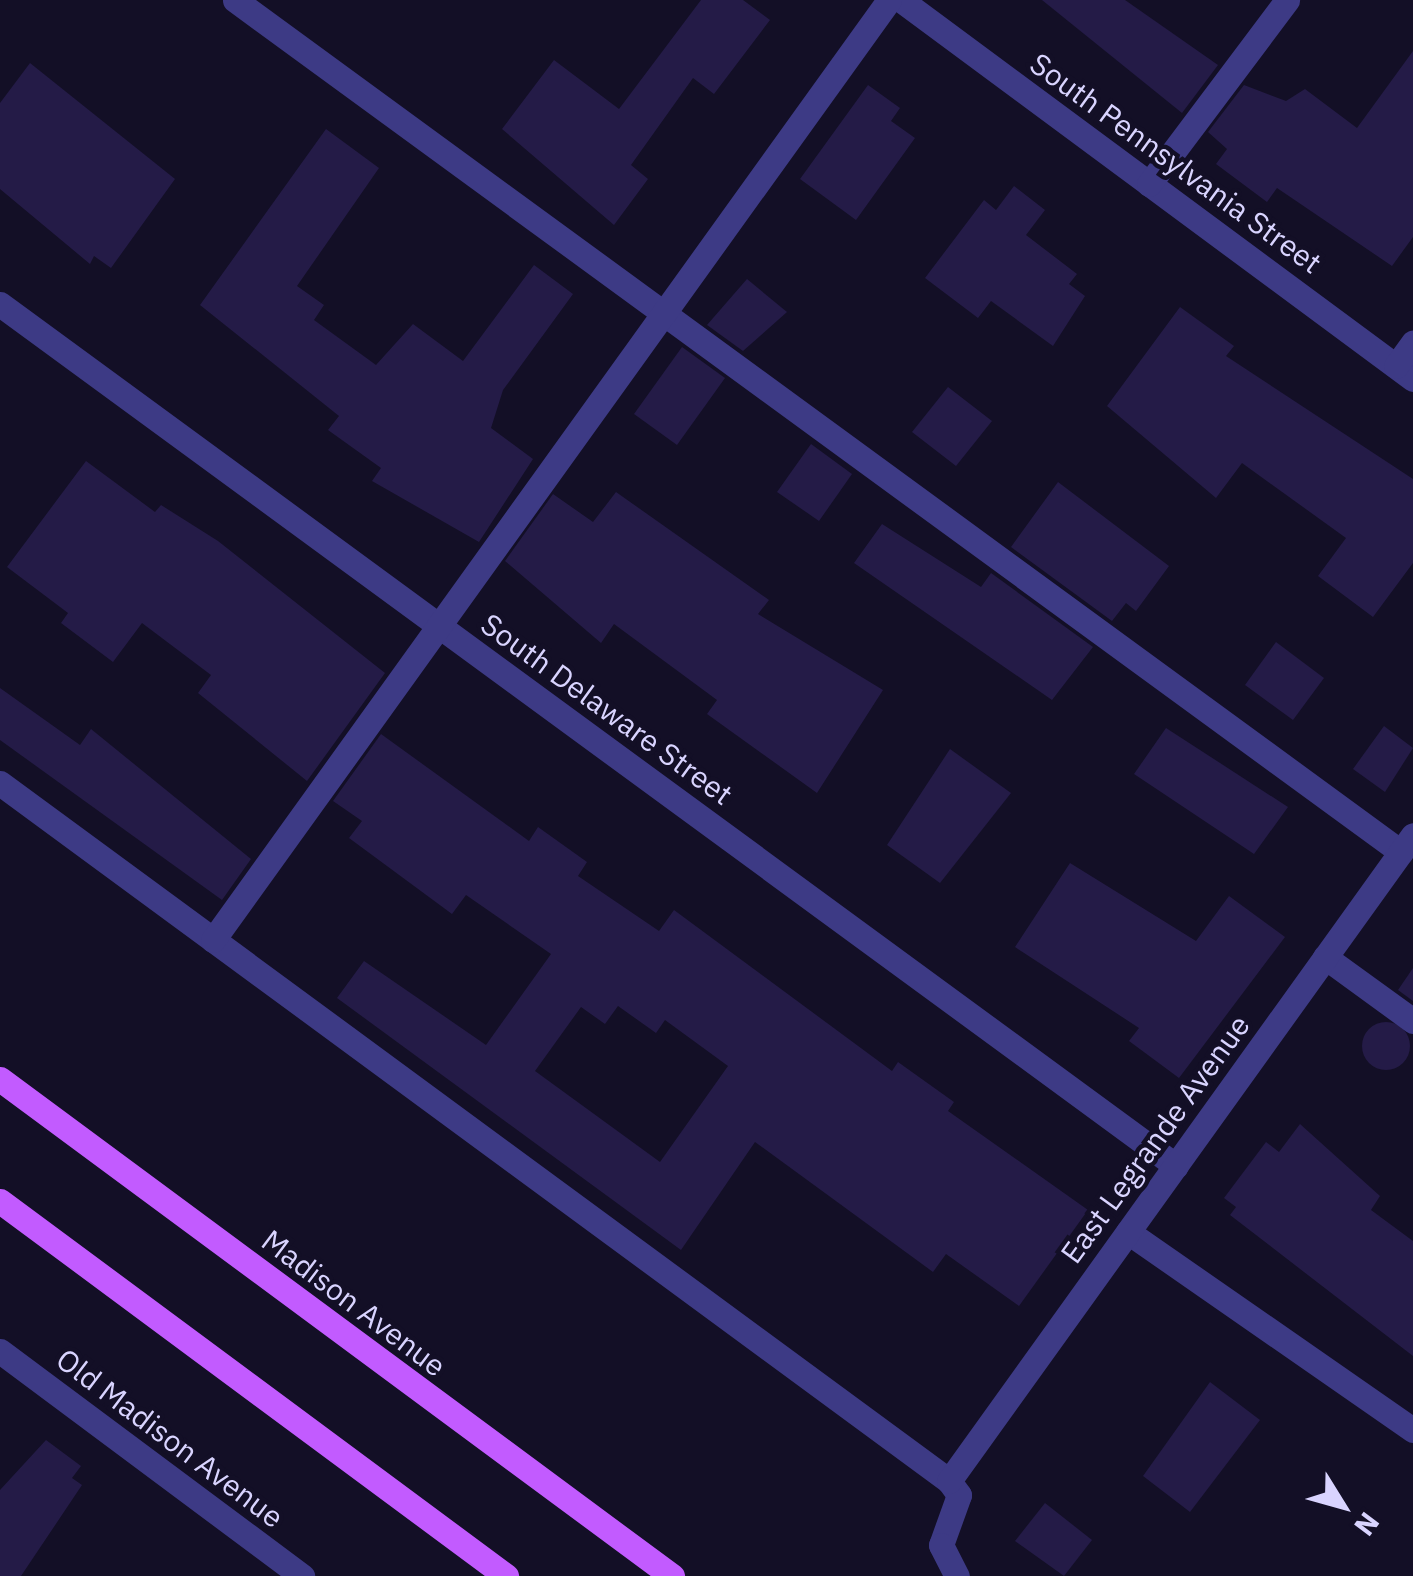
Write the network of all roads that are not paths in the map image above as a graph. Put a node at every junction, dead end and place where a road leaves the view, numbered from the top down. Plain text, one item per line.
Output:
1 (235, 0) edge
2 (889, 0) edge
3 (900, 0) edge
4 (1287, 0) edge
5 (1149, 184) junction
6 (0, 304) edge
7 (666, 319) junction
8 (1413, 342) edge
9 (1405, 372) edge
10 (443, 630) junction
11 (0, 782) edge
12 (1407, 843) edge
13 (213, 940) junction
14 (1324, 957) junction
15 (1413, 1021) edge
16 (0, 1078) edge
17 (1176, 1166) junction
18 (0, 1201) edge
19 (1128, 1232) junction
20 (0, 1351) edge
21 (1413, 1430) edge
22 (954, 1488) junction
23 (302, 1576) edge
24 (506, 1576) edge
25 (672, 1576) edge
26 (957, 1576) edge

1 - 7 street
2 - 7 street
3 - 5 street, South Pennsylvania Street
4 - 5 street
5 - 9 street, South Pennsylvania Street
6 - 10 street, South Delaware Street
7 - 10 street
7 - 12 street
8 - 9 street
10 - 13 street
10 - 17 street, South Delaware Street
11 - 13 street
12 - 14 street, East Legrande Avenue
13 - 22 street
14 - 15 street
14 - 17 street, East Legrande Avenue
16 - 25 main road, Madison Avenue
17 - 19 street, East Legrande Avenue
18 - 24 main road
19 - 21 street
19 - 22 street, East Legrande Avenue
20 - 23 street, Old Madison Avenue
22 - 26 street, East Legrande Avenue

